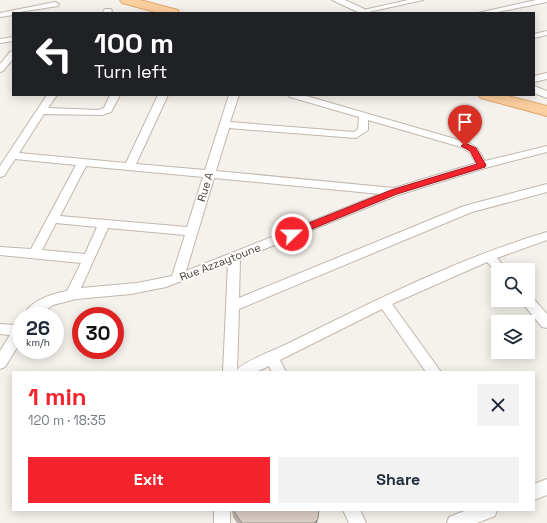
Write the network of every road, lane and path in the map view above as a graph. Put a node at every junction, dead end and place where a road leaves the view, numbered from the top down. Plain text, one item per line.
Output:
1 (126, 0) edge
2 (337, 0) edge
3 (418, 0) edge
4 (543, 1) edge
5 (57, 2) edge
6 (547, 7) edge
7 (12, 12) edge
8 (13, 12) edge
9 (49, 12) edge
10 (169, 12) edge
11 (366, 12) edge
12 (487, 12) edge
13 (0, 15) edge
14 (547, 33) edge
15 (535, 36) edge
16 (12, 39) edge
17 (0, 41) edge
18 (12, 55) edge
19 (0, 69) edge
20 (547, 76) edge
21 (535, 79) edge
22 (535, 89) edge
23 (547, 95) edge
24 (51, 96) edge
25 (115, 96) edge
26 (163, 96) edge
27 (234, 96) edge
28 (297, 96) edge
29 (496, 96) edge
30 (507, 97) edge
31 (41, 111) junction
32 (547, 111) edge
33 (364, 115) junction
34 (226, 126) junction
35 (547, 149) edge
36 (12, 156) junction
37 (83, 162) junction
38 (482, 165) junction
39 (129, 167) junction
40 (0, 174) edge
41 (209, 174) junction
42 (547, 188) edge
43 (394, 192) junction
44 (53, 219) junction
45 (104, 224) junction
46 (192, 232) junction
47 (547, 236) edge
48 (0, 251) edge
49 (34, 254) junction
50 (489, 256) junction
51 (234, 258) junction
52 (89, 259) junction
53 (495, 263) edge
54 (177, 279) junction
55 (71, 295) junction
56 (384, 302) junction
57 (38, 307) edge
58 (231, 307) junction
59 (533, 307) edge
60 (547, 323) edge
61 (0, 329) edge
62 (12, 330) edge
63 (12, 344) edge
64 (272, 358) junction
65 (0, 364) edge
66 (230, 371) edge
67 (245, 371) edge
68 (278, 371) edge
69 (433, 371) edge
70 (547, 487) edge
71 (535, 492) edge
72 (222, 511) edge
73 (352, 511) edge
74 (486, 511) edge
75 (222, 523) edge
76 (358, 523) edge
77 (456, 523) edge

1 - 10 main road
2 - 11 street
3 - 11 street
4 - 6 street
4 - 12 street
5 - 8 street
5 - 9 street
7 - 13 street
14 - 15 street
16 - 17 street
18 - 19 street
20 - 21 street
22 - 23 street
24 - 31 street
25 - 31 street
26 - 39 street
27 - 34 street, Rue A
28 - 33 street
29 - 30 main road
30 - 32 main road
31 - 36 street
33 - 34 street
33 - 38 street
34 - 41 street, Rue A
35 - 38 street, Rue Azzaytoune
36 - 37 street
36 - 40 street
37 - 39 street
37 - 44 street
38 - 43 street, Rue Azzaytoune
39 - 41 street
41 - 43 street
41 - 46 street, Rue A
42 - 58 street
43 - 51 street, Rue Azzaytoune
44 - 45 street
44 - 49 street
45 - 46 street
45 - 52 street
46 - 54 street, Rue A
47 - 50 street
48 - 49 street
49 - 52 street
50 - 53 street
50 - 56 street
51 - 54 street, Rue Azzaytoune
51 - 58 street
52 - 55 street
54 - 55 street, Rue Azzaytoune
55 - 57 street, Rue Azzaytoune
56 - 64 street
56 - 69 street
58 - 66 street
59 - 60 street
61 - 62 street
63 - 65 street
64 - 67 street
64 - 68 street
70 - 71 street
72 - 75 street
73 - 76 street
74 - 77 street

